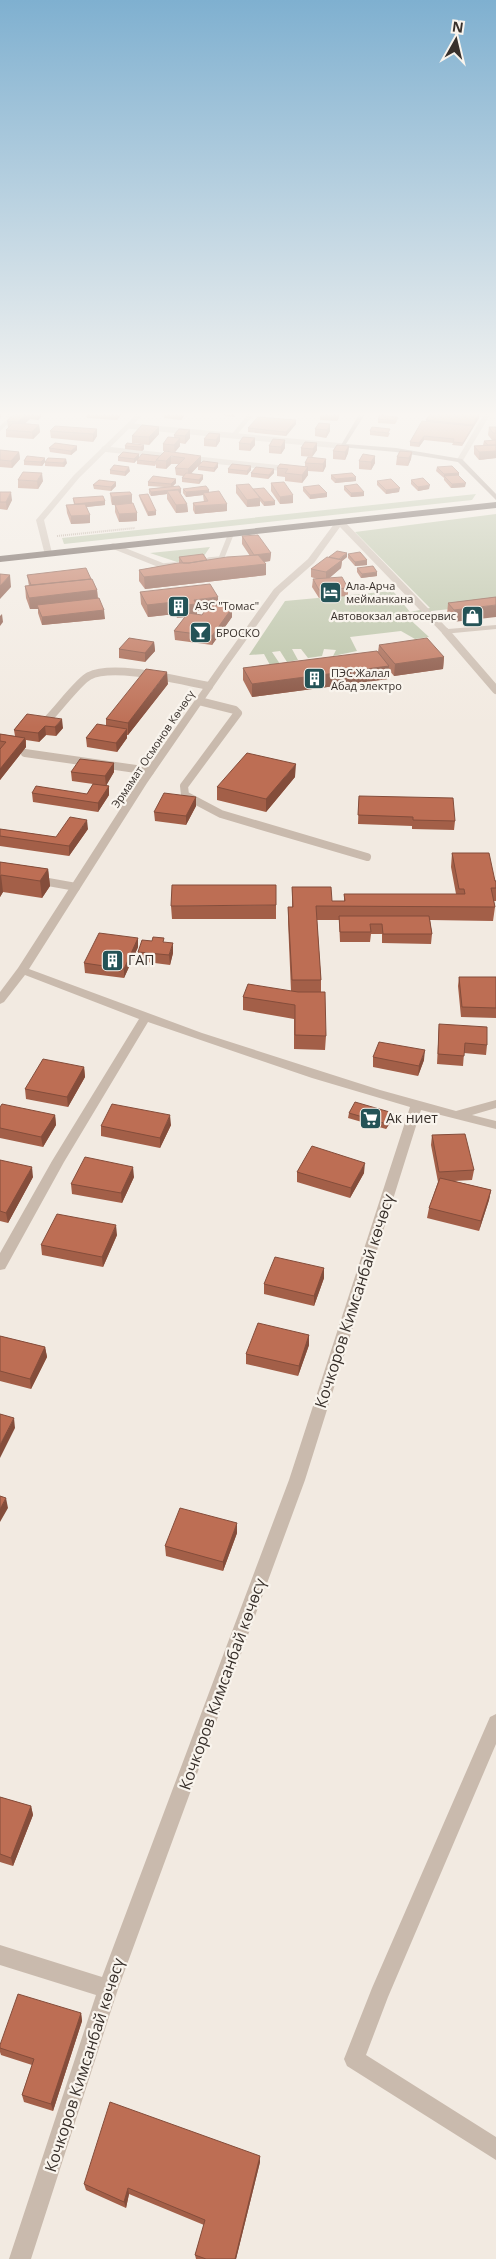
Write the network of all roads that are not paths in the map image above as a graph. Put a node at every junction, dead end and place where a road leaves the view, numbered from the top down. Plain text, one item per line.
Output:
1 (42, 516) edge
2 (391, 516) edge
3 (340, 522) junction
4 (231, 534) junction
5 (113, 546) junction
6 (48, 553) junction
7 (0, 559) edge
8 (202, 561) edge
9 (182, 564) edge
10 (496, 627) edge
11 (446, 632) junction
12 (209, 686) junction
13 (496, 690) edge
14 (199, 701) junction
15 (49, 718) edge
16 (25, 754) dead end
17 (150, 771) junction
18 (367, 857) dead end
19 (28, 879) edge
20 (76, 887) junction
21 (23, 970) junction
22 (0, 1000) edge
23 (145, 1018) junction
24 (496, 1104) edge
25 (416, 1107) junction
26 (454, 1116) junction
27 (496, 1126) edge
28 (0, 1265) edge
29 (496, 1723) edge
30 (0, 1955) edge
31 (108, 1989) junction
32 (496, 2148) edge
33 (20, 2259) edge

1 - 6 street
2 - 3 highway
3 - 4 highway
3 - 11 street
3 - 12 street, Эрмамат Осмонов Көчөсү
4 - 5 highway
4 - 8 lane
5 - 6 highway
5 - 9 lane
6 - 7 highway
10 - 11 street
11 - 13 lane
12 - 14 street, Эрмамат Осмонов Көчөсү
12 - 15 lane
14 - 17 street, Эрмамат Осмонов Көчөсү
14 - 18 lane
16 - 17 lane
17 - 20 street, Эрмамат Осмонов Көчөсү
19 - 20 lane
20 - 21 street, Эрмамат Осмонов Көчөсү
21 - 22 street, Эрмамат Осмонов Көчөсү
21 - 23 street
23 - 25 street
23 - 28 street
24 - 26 street
25 - 26 street
25 - 31 street, Кочкоров Кимсанбай көчөсү
26 - 27 street
29 - 32 street
30 - 31 street
31 - 33 street, Кочкоров Кимсанбай көчөсү

